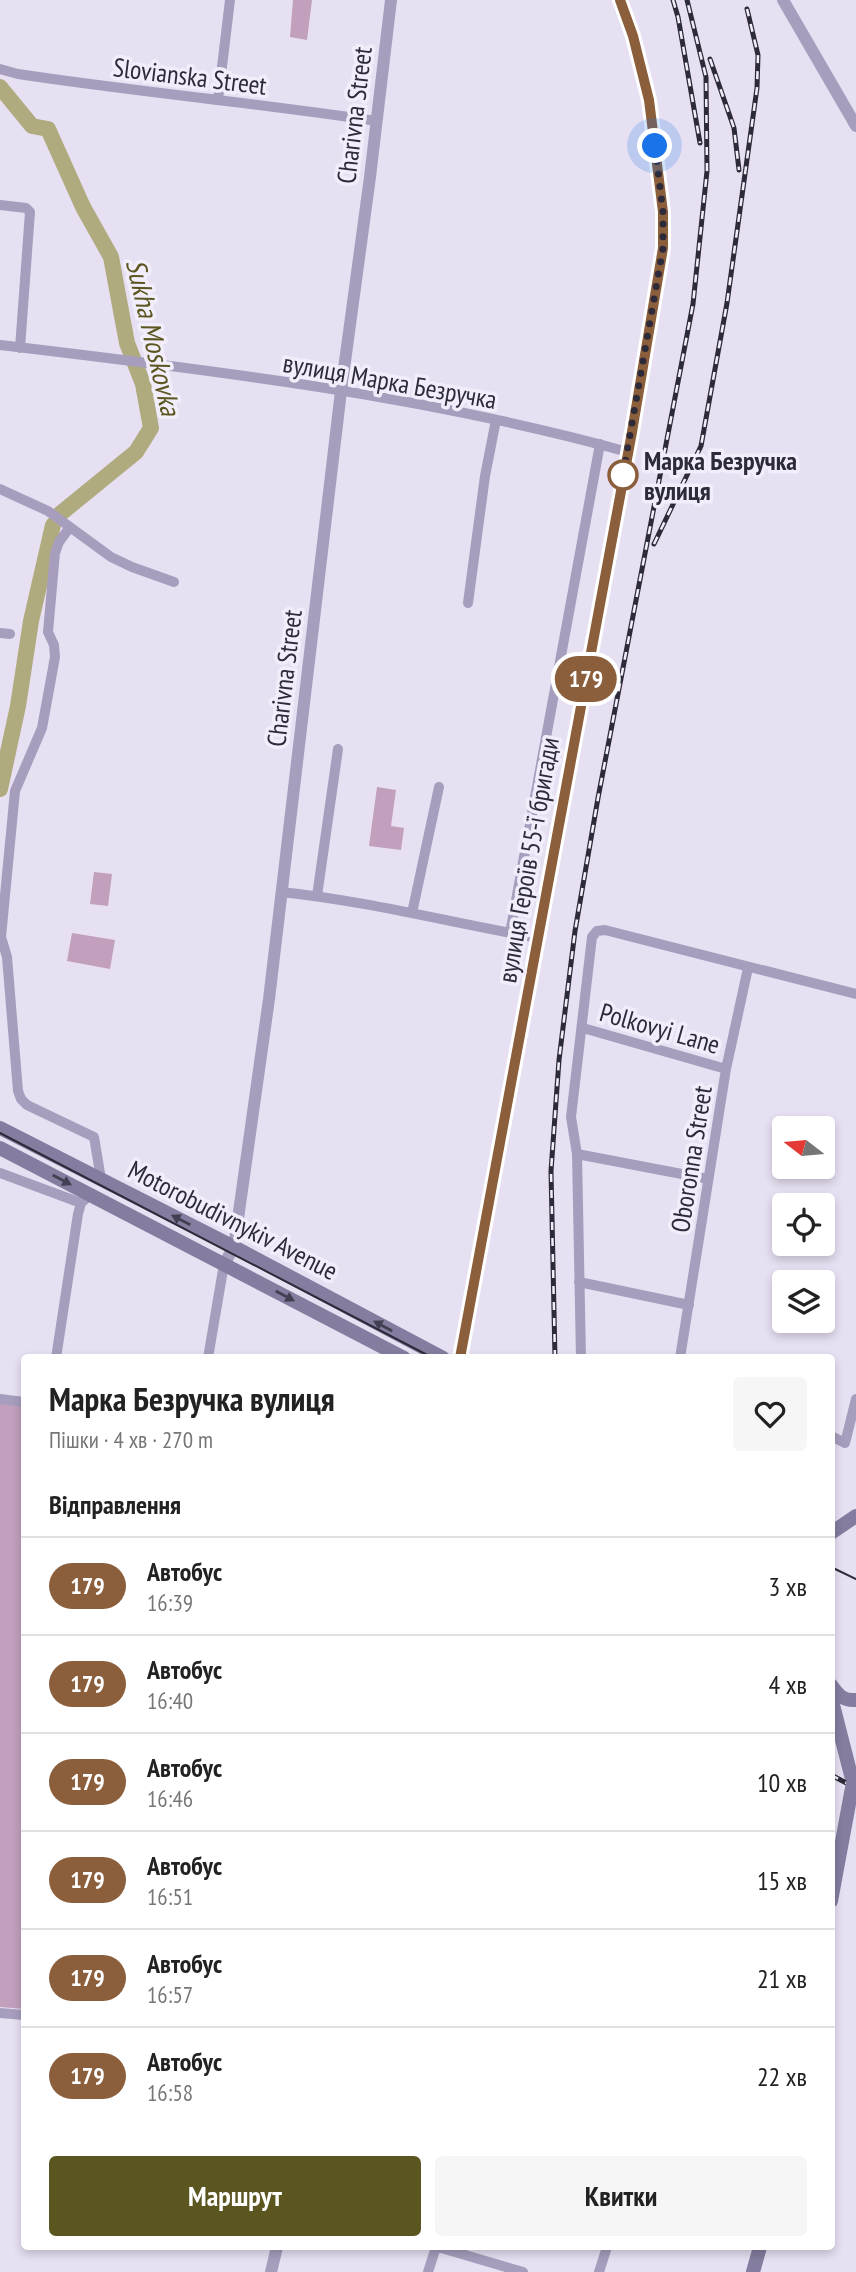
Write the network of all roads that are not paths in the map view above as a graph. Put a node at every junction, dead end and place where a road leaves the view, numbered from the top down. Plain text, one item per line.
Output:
1 (230, 0) edge
2 (391, 0) edge
3 (620, 0) edge
4 (783, 0) edge
5 (0, 69) edge
6 (218, 100) junction
7 (377, 121) junction
8 (856, 126) edge
9 (0, 205) edge
10 (0, 345) edge
11 (20, 348) junction
12 (341, 391) junction
13 (496, 421) junction
14 (600, 444) junction
15 (628, 452) junction
16 (0, 489) edge
17 (70, 527) junction
18 (174, 582) dead end
19 (468, 603) dead end
20 (338, 749) dead end
21 (439, 787) dead end
22 (281, 892) junction
23 (317, 895) junction
24 (412, 913) junction
25 (510, 933) junction
26 (538, 938) junction
27 (748, 968) junction
28 (856, 994) edge
29 (583, 1028) junction
30 (726, 1069) junction
31 (0, 1128) edge
32 (1, 1149) edge
33 (577, 1154) junction
34 (0, 1173) edge
35 (101, 1179) junction
36 (708, 1179) junction
37 (85, 1199) junction
38 (234, 1247) junction
39 (224, 1264) junction
40 (579, 1282) junction
41 (689, 1305) junction
42 (57, 1354) edge
43 (209, 1354) edge
44 (396, 1354) edge
45 (435, 1354) edge
46 (461, 1354) edge
47 (581, 1354) edge
48 (681, 1354) edge
49 (0, 1398) edge
50 (856, 1398) edge
51 (21, 1402) edge
52 (835, 1438) edge
53 (853, 1517) edge
54 (835, 1522) edge
55 (835, 1529) edge
56 (835, 1691) edge
57 (856, 1700) edge
58 (835, 1714) edge
59 (856, 1768) edge
60 (852, 1788) junction
61 (835, 1879) edge
62 (0, 2012) edge
63 (21, 2015) edge
64 (275, 2250) edge
65 (436, 2250) edge
66 (447, 2250) edge
67 (606, 2250) edge
68 (759, 2250) edge
69 (271, 2272) edge
70 (428, 2272) edge
71 (523, 2272) edge
72 (599, 2272) edge
73 (753, 2272) edge

1 - 6 street
2 - 7 street, Charivna Street
3 - 15 main road, вулиця Героїв 55-ї бригади
4 - 8 street
5 - 6 street, Slovianska Street
6 - 7 street, Slovianska Street
7 - 12 street, Charivna Street
9 - 11 street
10 - 11 street
11 - 12 street, вулиця Марка Безручка
12 - 13 street, вулиця Марка Безручка
12 - 22 street, Charivna Street
13 - 14 street, вулиця Марка Безручка
13 - 19 street
14 - 15 street, вулиця Марка Безручка
14 - 25 street
15 - 26 main road, вулиця Героїв 55-ї бригади
16 - 17 street
17 - 18 street
17 - 35 street
20 - 23 street
21 - 24 street
22 - 23 street
22 - 38 street, Charivna Street
23 - 24 street
24 - 25 street
25 - 26 street
26 - 46 main road, вулиця Героїв 55-ї бригади
27 - 28 street
27 - 29 street
27 - 30 street, Oboronna Street
29 - 30 street, Polkovyi Lane
29 - 33 street
30 - 36 street, Oboronna Street
31 - 35 main road, Motorobudivnykiv Avenue
32 -> 37 main road, Motorobudivnykiv Avenue
33 - 36 street
33 - 40 street
34 - 37 street
38 -> 35 main road, Motorobudivnykiv Avenue
36 - 41 street, Oboronna Street
37 - 39 main road, Motorobudivnykiv Avenue
37 - 42 street
38 - 39 street, Charivna Street
45 -> 38 main road, Motorobudivnykiv Avenue
39 - 43 street, Charivna Street
39 -> 44 main road, Motorobudivnykiv Avenue
40 - 41 street
40 - 47 street
41 - 48 street, Oboronna Street
49 - 51 street
50 - 52 street
53 - 54 main road
53 - 55 main road
56 - 57 main road
58 - 60 main road
59 - 60 main road
60 - 61 main road
62 - 63 street
64 - 69 street
65 - 70 street
66 - 71 street
67 - 72 street
68 - 73 main road

